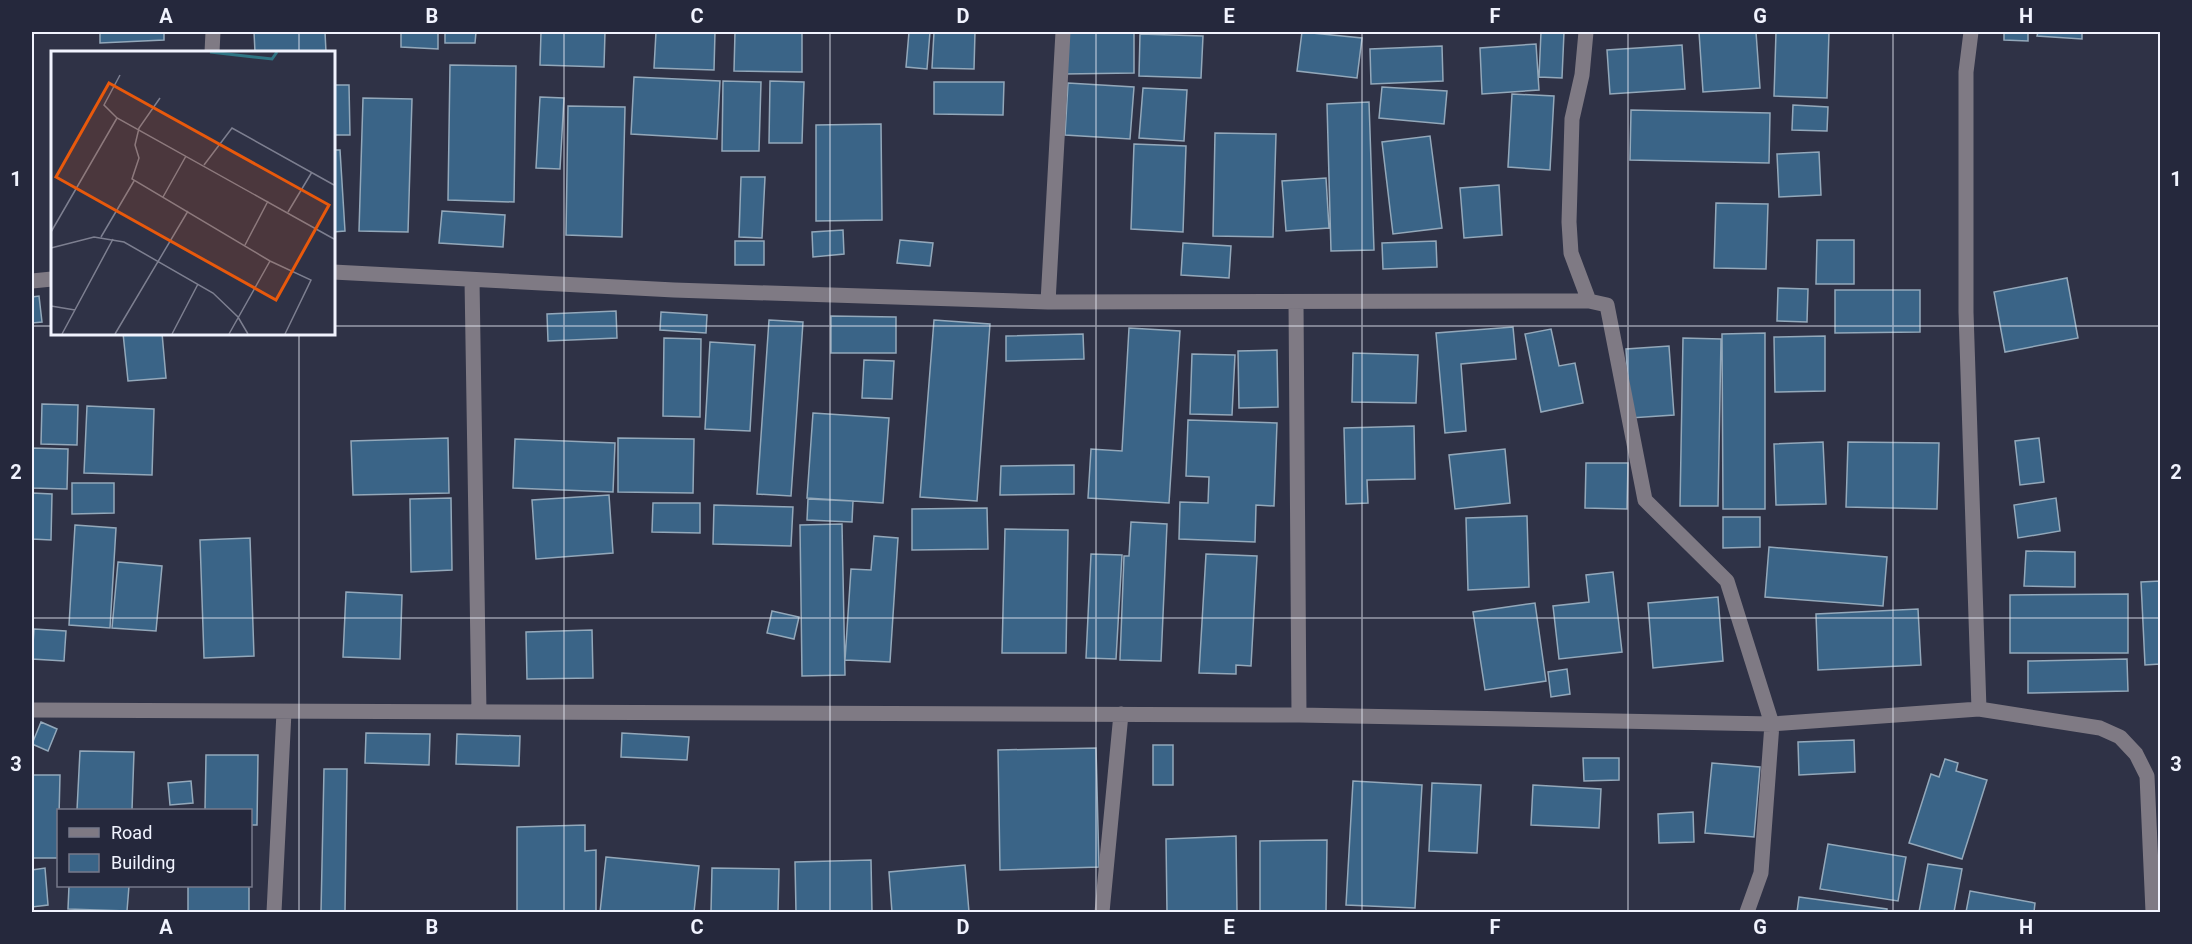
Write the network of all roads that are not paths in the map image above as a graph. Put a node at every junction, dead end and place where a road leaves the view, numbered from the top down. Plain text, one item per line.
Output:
1 (213, 32) edge
2 (1063, 32) edge
3 (1586, 32) edge
4 (1971, 32) edge
5 (212, 51) edge
6 (334, 272) edge
7 (51, 279) edge
8 (472, 280) junction
9 (32, 281) edge
10 (1589, 301) junction
11 (1048, 302) junction
12 (1296, 302) junction
13 (1979, 709) junction
14 (32, 711) edge
15 (284, 712) junction
16 (479, 712) junction
17 (1120, 714) junction
18 (1299, 715) junction
19 (1772, 724) junction
20 (274, 912) edge
21 (1102, 912) edge
22 (1747, 912) edge
23 (2153, 912) edge

1 - 5 street
2 - 11 street
3 - 10 street
4 - 13 street
6 - 8 street
7 - 9 street
8 - 11 street
8 - 16 street
10 - 12 street
10 - 19 street
11 - 12 street
12 - 18 street
13 - 19 street
13 - 23 street
14 - 15 street
15 - 16 street
15 - 20 street
16 - 17 street
17 - 18 street
17 - 21 street
18 - 19 street
19 - 22 street

